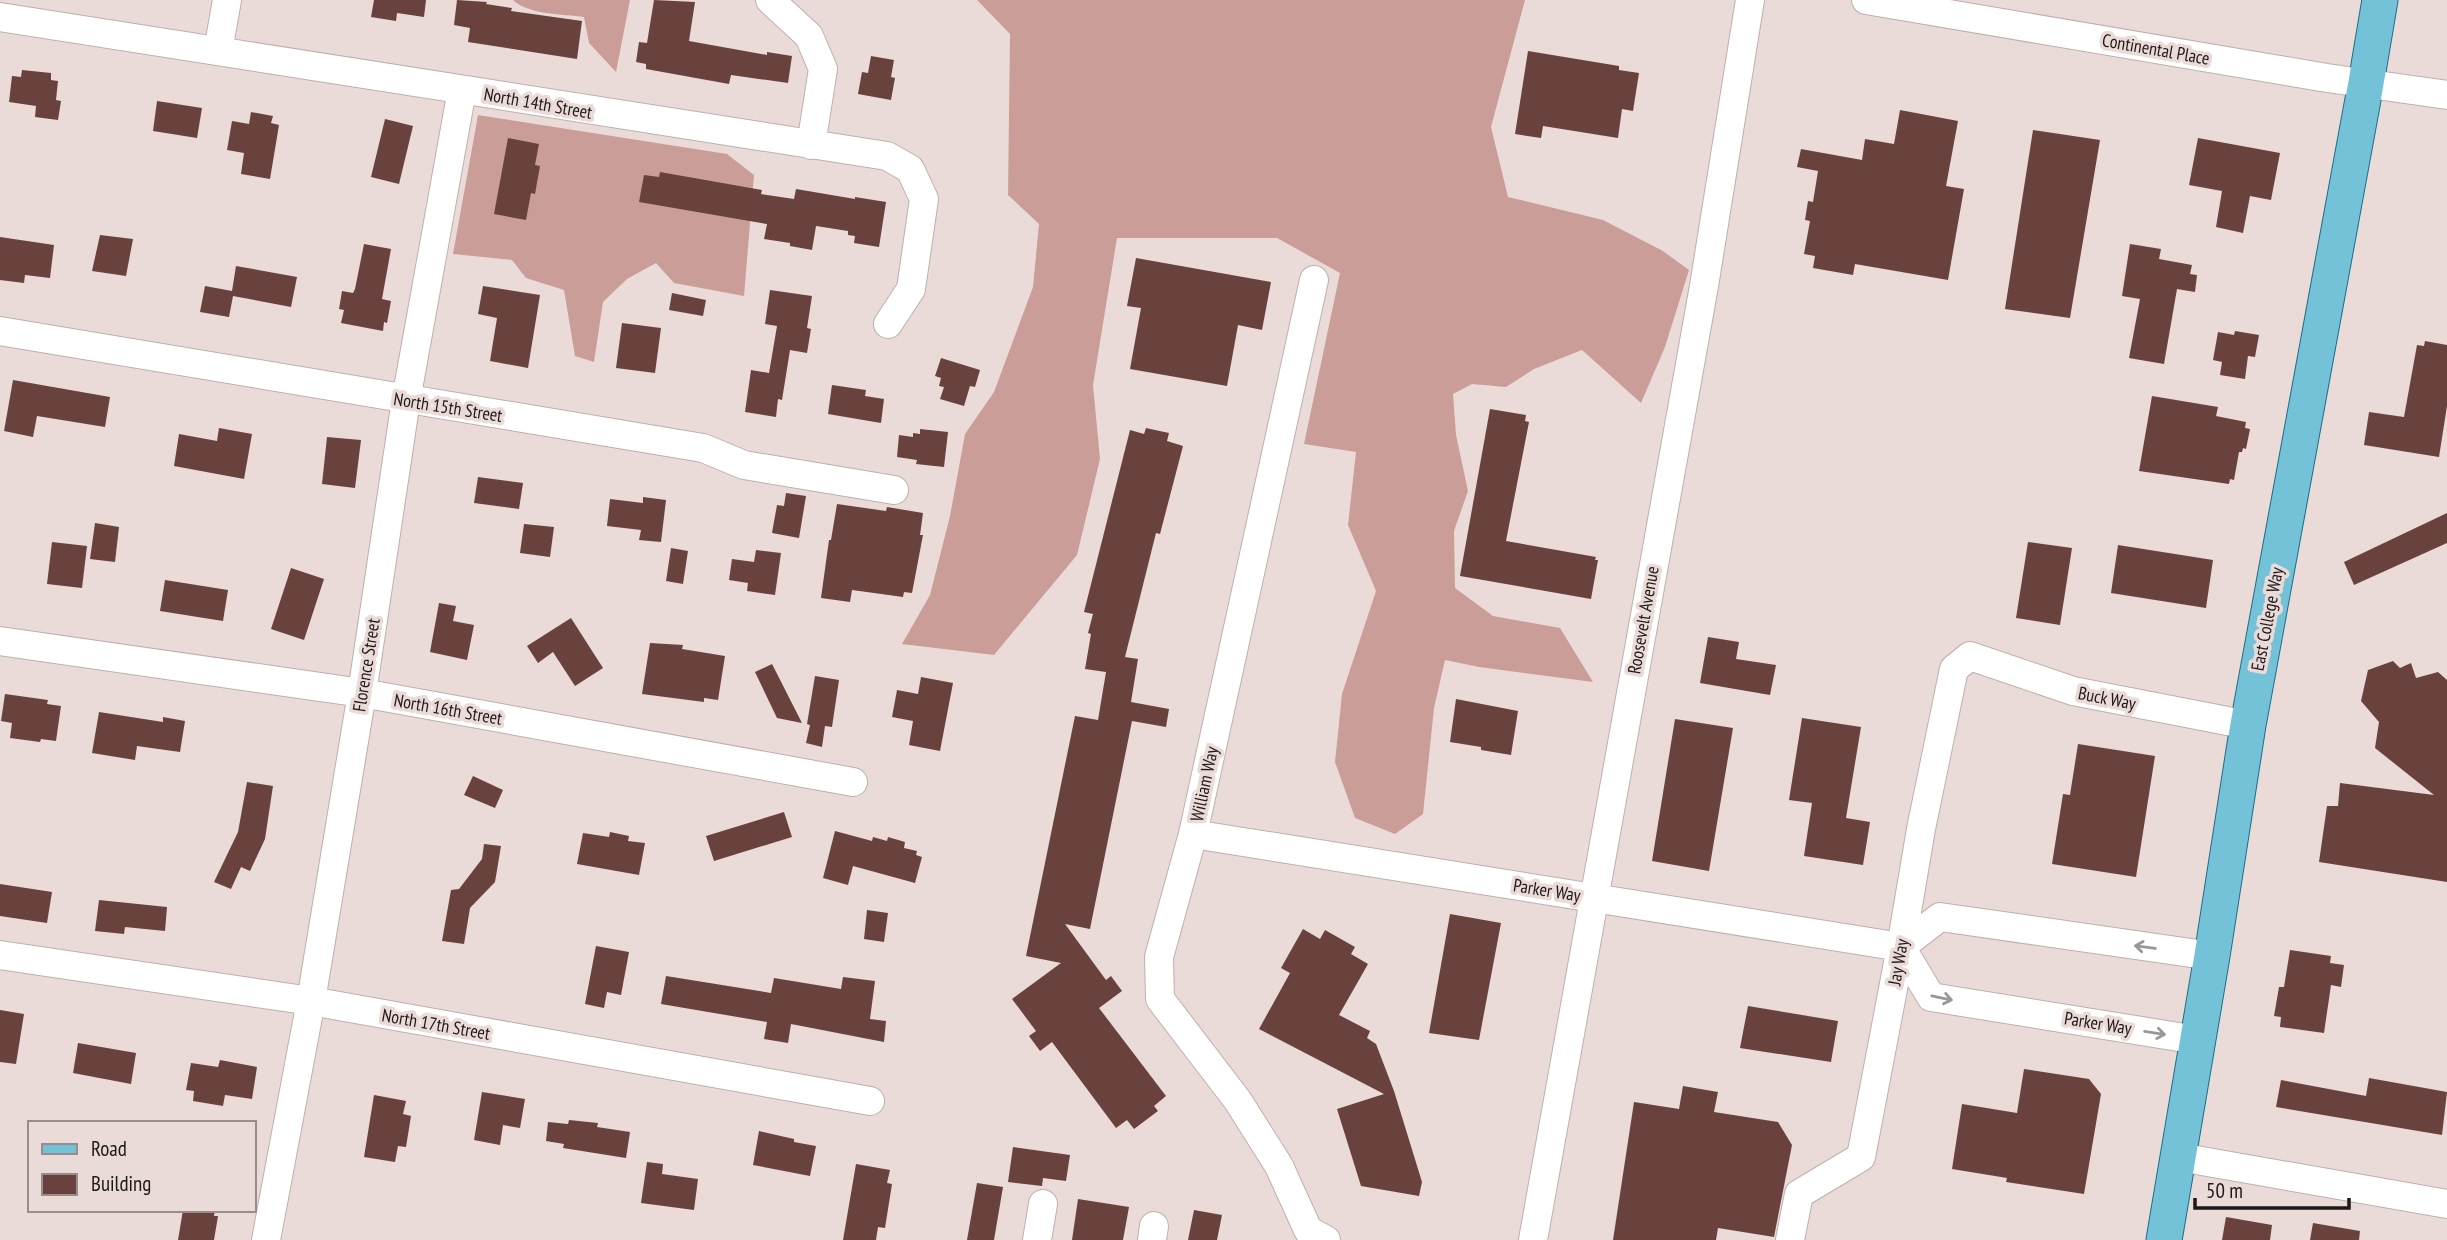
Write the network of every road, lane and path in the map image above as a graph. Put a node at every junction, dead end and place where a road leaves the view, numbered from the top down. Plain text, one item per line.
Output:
1 (228, 0) edge
2 (770, 0) edge
3 (1750, 0) edge
4 (1866, 0) edge
5 (2380, 0) edge
6 (0, 18) edge
7 (218, 51) junction
8 (2367, 83) junction
9 (462, 90) junction
10 (2447, 94) edge
11 (811, 145) junction
12 (1314, 280) dead end
13 (888, 324) dead end
14 (0, 331) edge
15 (406, 400) junction
16 (894, 490) dead end
17 (0, 641) edge
18 (1970, 656) joint
19 (362, 693) junction
20 (2248, 725) junction
21 (853, 782) dead end
22 (1193, 834) junction
23 (1592, 897) junction
24 (1901, 947) junction
25 (0, 955) edge
26 (2212, 956) junction
27 (311, 1002) junction
28 (2197, 1040) junction
29 (870, 1101) dead end
30 (2179, 1157) junction
31 (1043, 1204) dead end
32 (2447, 1204) edge
33 (266, 1240) edge
34 (1037, 1240) edge
35 (1326, 1240) edge
36 (1533, 1240) edge
37 (1790, 1240) edge
38 (2164, 1240) edge

1 - 7 street
2 - 11 street
3 - 23 street, Roosevelt Avenue
4 - 8 street, Continental Place
5 - 8 main road, East College Way
6 - 7 street, North 14th Street
7 - 9 street, North 14th Street
8 - 10 street, Continental Place
8 - 20 main road, East College Way
9 - 11 street, North 14th Street
9 - 15 street, Florence Street
11 - 13 street, North 14th Street
12 - 22 street, William Way
14 - 15 street, North 15th Street
15 - 16 street, North 15th Street
15 - 19 street, Florence Street
17 - 19 street, North 16th Street
18 - 20 street, Buck Way
18 - 24 street, Jay Way
19 - 21 street, North 16th Street
19 - 27 street, Florence Street
20 - 26 main road, East College Way
22 - 23 street, Parker Way
22 - 35 street, William Way
23 - 24 street, Parker Way
23 - 36 street, Roosevelt Avenue
26 -> 24 street
24 -> 28 street, Parker Way
24 - 37 street, Jay Way
25 - 27 street, North 17th Street
26 - 28 main road, East College Way
27 - 29 street, North 17th Street
27 - 33 street, Florence Street
28 - 30 main road, East College Way
30 - 32 street
30 - 38 main road, East College Way
31 - 34 street

